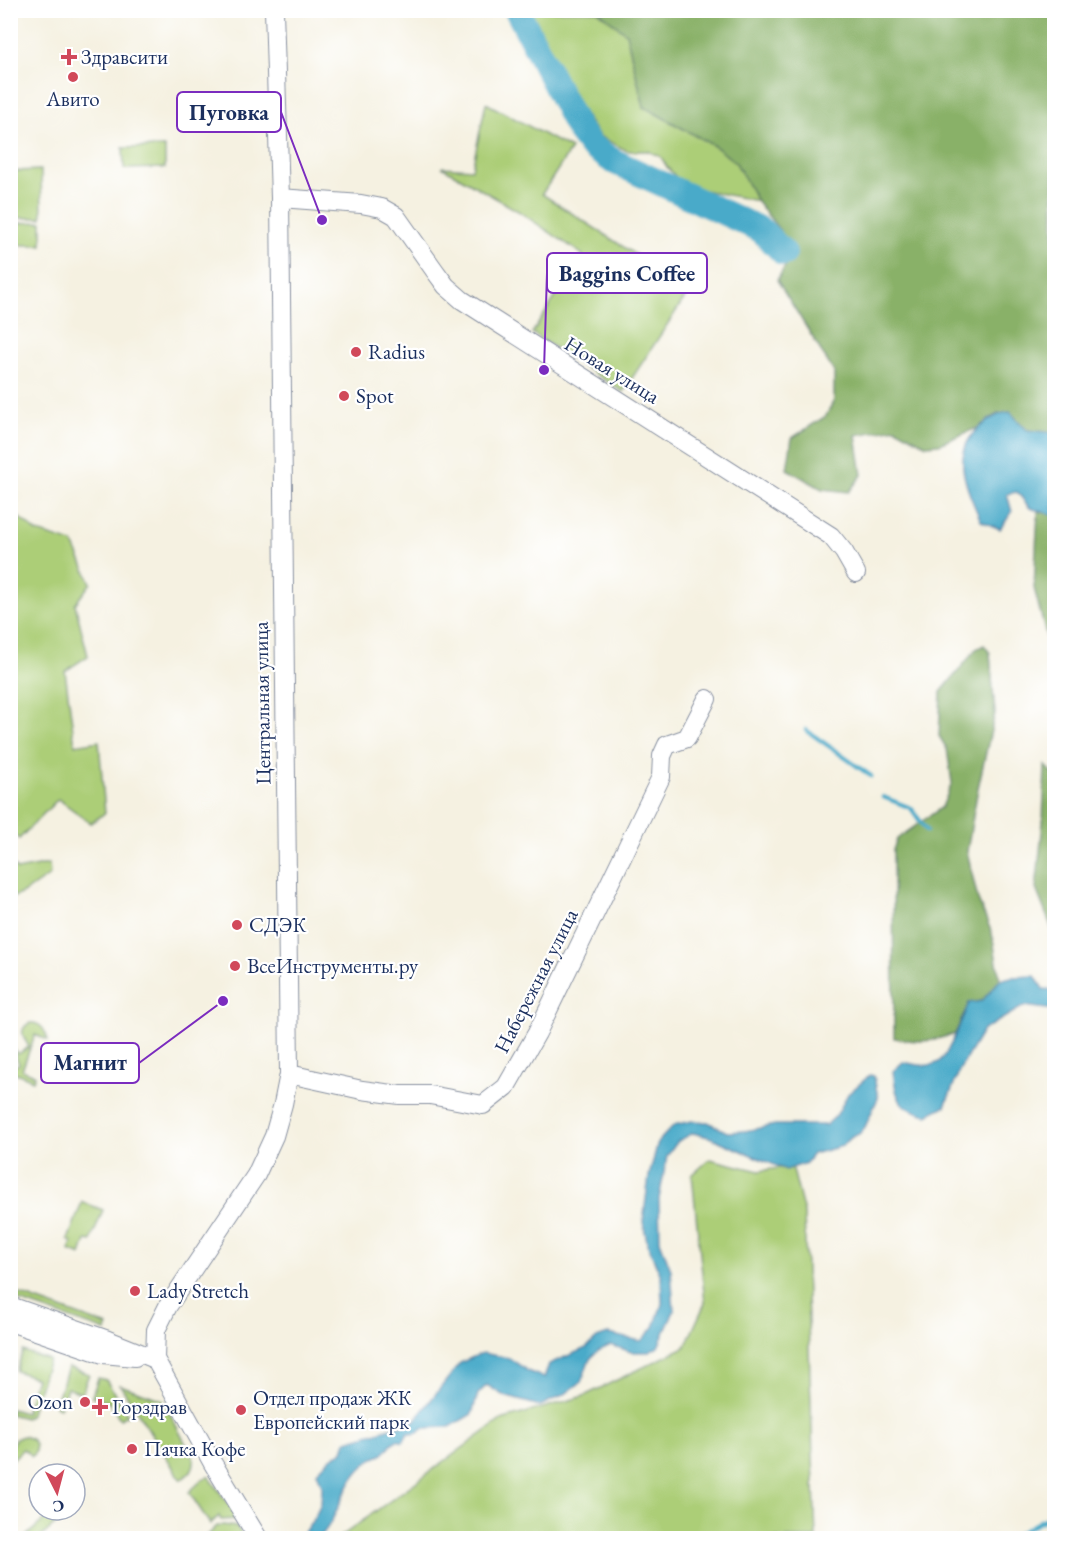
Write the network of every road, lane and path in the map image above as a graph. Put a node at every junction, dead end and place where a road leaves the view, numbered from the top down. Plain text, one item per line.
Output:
1 (274, 10) edge
2 (280, 198) junction
3 (856, 573) dead end
4 (707, 699) dead end
5 (289, 1074) junction
6 (10, 1306) edge
7 (10, 1322) edge
8 (156, 1330) junction
9 (120, 1345) junction
10 (155, 1359) junction
11 (258, 1539) edge

1 - 2 street, Центральная улица
2 - 3 street, Новая улица
2 - 5 street, Центральная улица
4 - 5 street, Набережная улица
5 - 8 street, Центральная улица
6 - 9 street
7 - 10 street
8 - 9 street
8 - 10 street, Центральная улица
9 - 10 street
10 - 11 street

